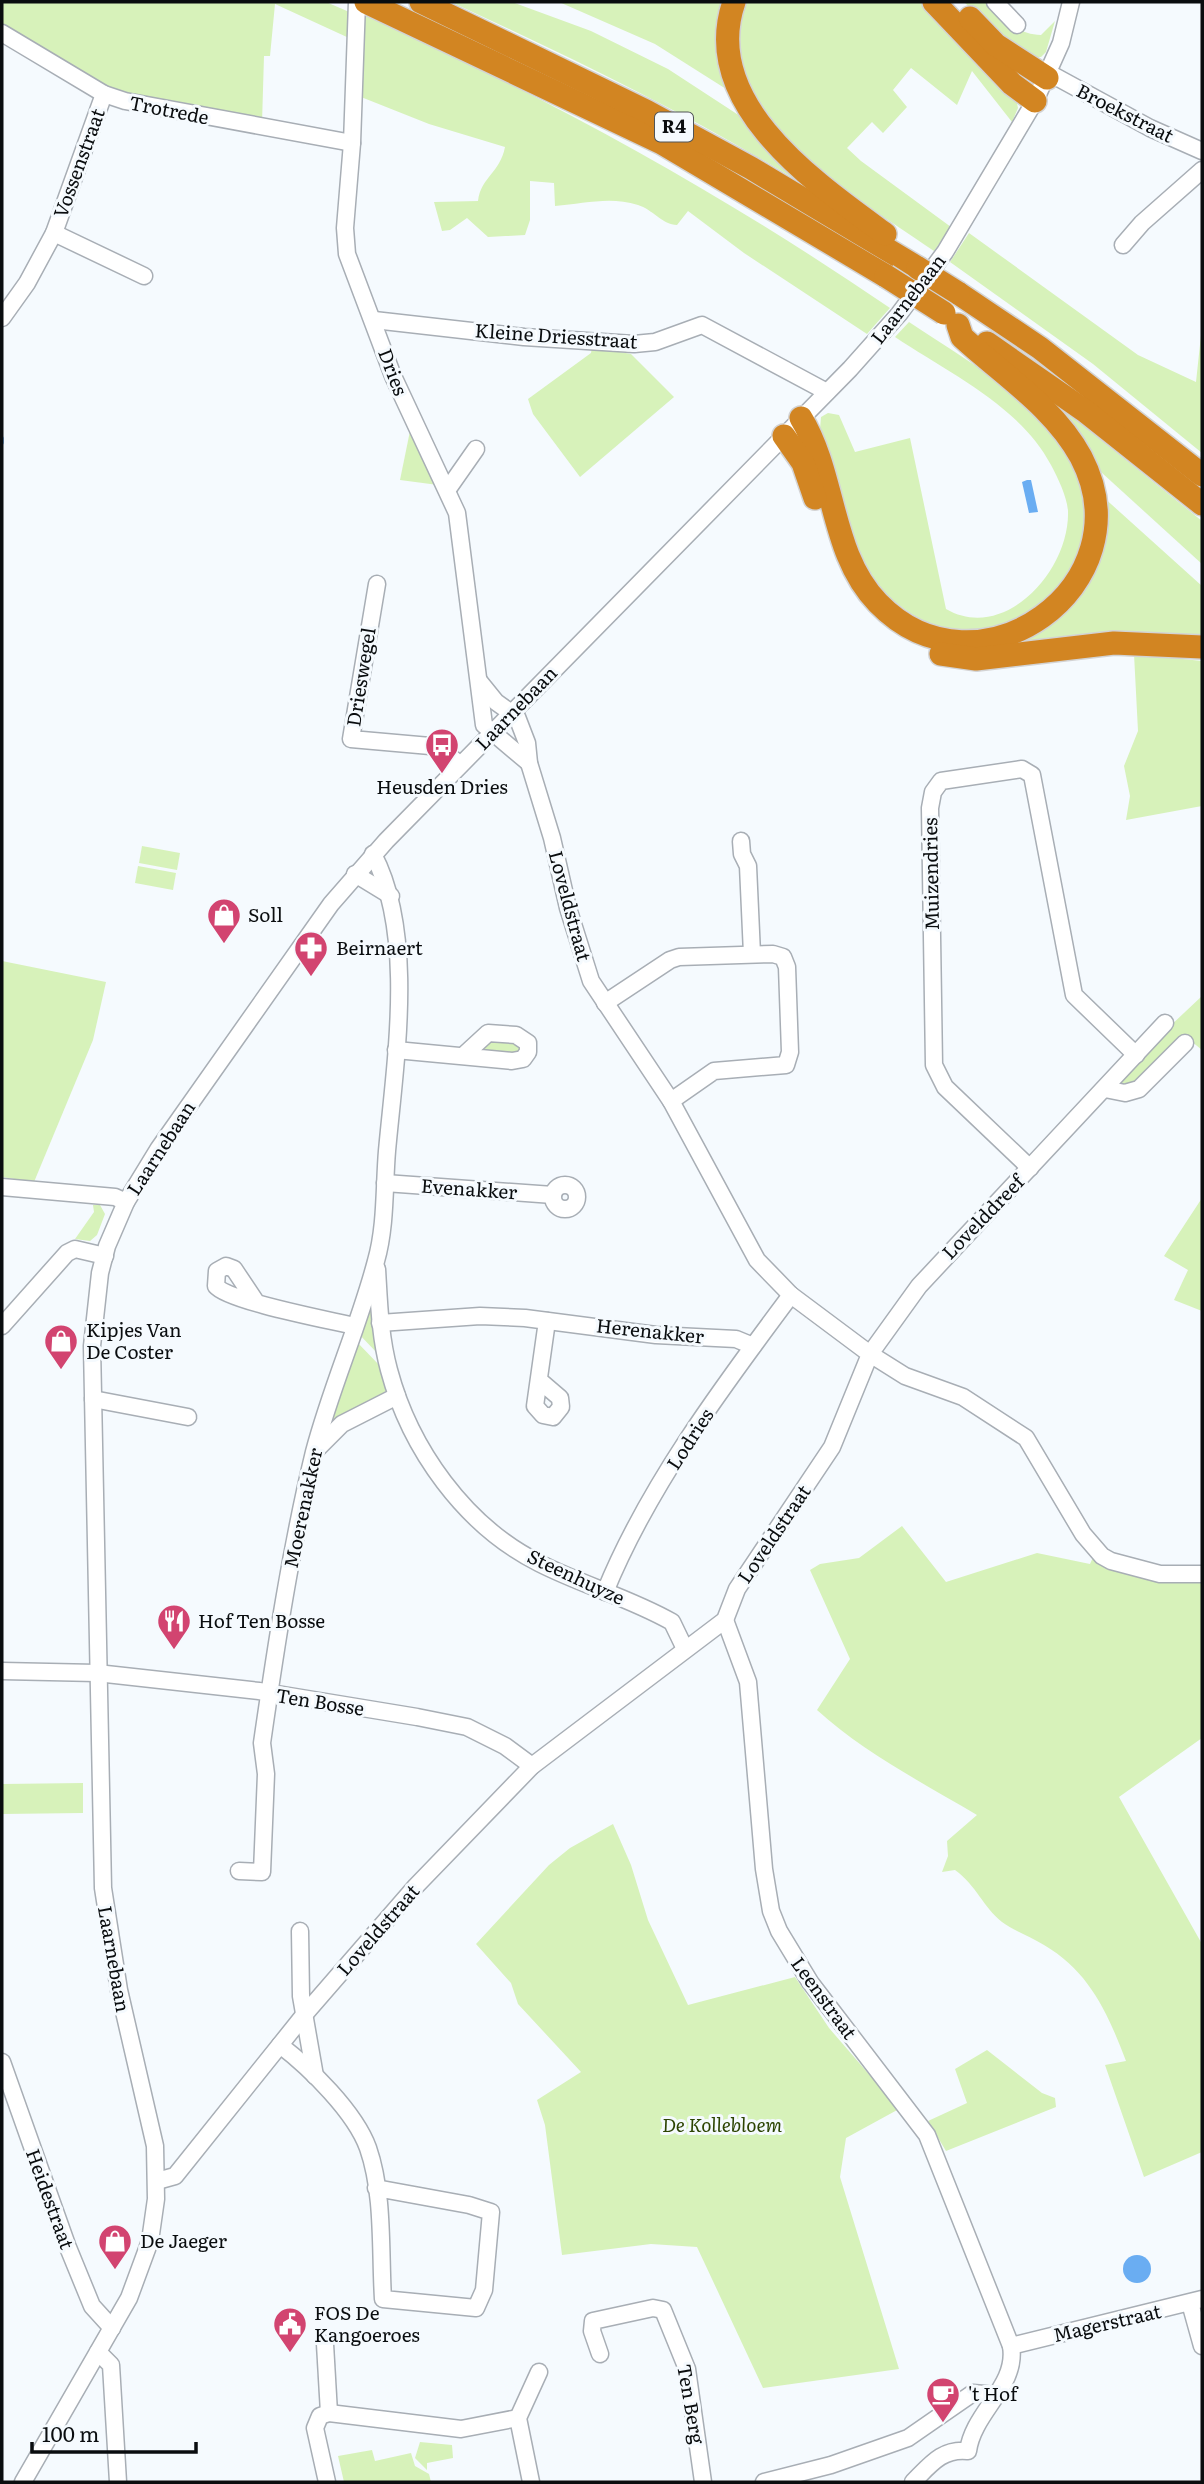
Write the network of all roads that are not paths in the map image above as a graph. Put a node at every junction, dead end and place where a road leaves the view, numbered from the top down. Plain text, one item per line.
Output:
1 (357, 2) edge
2 (421, 2) edge
3 (734, 2) edge
4 (934, 2) edge
5 (954, 2) edge
6 (995, 2) edge
7 (1071, 2) edge
8 (375, 6) edge
9 (1017, 25) dead end
10 (2, 33) edge
11 (1048, 76) junction
12 (104, 94) junction
13 (1035, 101) junction
14 (352, 143) junction
15 (1202, 151) edge
16 (1202, 170) edge
17 (54, 233) junction
18 (1123, 245) dead end
19 (918, 268) junction
20 (144, 276) dead end
21 (2, 318) edge
22 (951, 319) junction
23 (376, 327) junction
24 (827, 393) junction
25 (801, 418) junction
26 (784, 436) junction
27 (476, 449) dead end
28 (1202, 475) edge
29 (448, 489) junction
30 (1202, 504) edge
31 (377, 584) dead end
32 (1202, 647) edge
33 (479, 681) junction
34 (512, 713) junction
35 (491, 733) junction
36 (529, 763) junction
37 (460, 765) junction
38 (741, 841) dead end
39 (373, 854) junction
40 (355, 874) junction
41 (391, 896) junction
42 (752, 954) junction
43 (606, 1003) junction
44 (1165, 1023) dead end
45 (1185, 1043) dead end
46 (396, 1050) junction
47 (1136, 1055) junction
48 (463, 1056) dead end
49 (1105, 1089) junction
50 (671, 1101) junction
51 (1030, 1168) junction
52 (385, 1183) junction
53 (2, 1186) edge
54 (553, 1195) dead end
55 (126, 1202) junction
56 (100, 1255) junction
57 (377, 1259) junction
58 (791, 1295) junction
59 (256, 1302) dead end
60 (547, 1321) junction
61 (380, 1323) junction
62 (2, 1326) edge
63 (354, 1326) junction
64 (753, 1346) junction
65 (870, 1354) junction
66 (539, 1380) dead end
67 (397, 1396) junction
68 (93, 1399) junction
69 (188, 1417) dead end
70 (314, 1452) junction
71 (1202, 1574) edge
72 (605, 1591) junction
73 (725, 1620) junction
74 (685, 1649) junction
75 (2, 1671) edge
76 (97, 1673) junction
77 (271, 1694) junction
78 (532, 1766) junction
79 (239, 1871) dead end
80 (300, 1931) dead end
81 (304, 2015) junction
82 (280, 2045) junction
83 (2, 2062) edge
84 (315, 2076) junction
85 (157, 2181) junction
86 (376, 2188) junction
87 (1196, 2301) edge
88 (112, 2328) junction
89 (325, 2344) dead end
90 (1011, 2346) junction
91 (1202, 2346) edge
92 (98, 2352) junction
93 (600, 2354) dead end
94 (539, 2372) dead end
95 (995, 2395) junction
96 (330, 2413) junction
97 (518, 2418) junction
98 (23, 2482) edge
99 (118, 2482) edge
100 (327, 2482) edge
101 (531, 2482) edge
102 (703, 2482) edge
103 (764, 2482) edge
104 (913, 2482) edge

1 - 14 street, Dries
2 - 19 highway, R4
3 - 19 highway
4 - 13 highway
5 - 11 highway
6 - 9 street
7 - 11 street, Laarnebaan
8 - 22 highway, R4, bridge
10 - 12 street, Trotrede
11 - 13 street, Laarnebaan
11 - 15 street, Broekstraat
12 - 14 street, Trotrede
12 - 17 street, Vossenstraat
13 - 24 street, Laarnebaan
14 - 23 street, Dries
16 - 18 street
17 - 20 street, Vossenstraat
17 - 21 street, Vossenstraat
19 - 28 highway, R4, bridge
22 - 25 highway
22 - 30 highway, R4
23 - 24 street, Kleine Driesstraat
23 - 29 street, Dries
24 - 25 street, Laarnebaan
25 - 26 street, Laarnebaan
26 - 32 highway
26 - 34 street, Laarnebaan
27 - 29 street
29 - 33 street, Dries
31 - 37 street, Drieswegel
33 - 34 street
33 - 35 street, Dries
34 - 35 street, Laarnebaan
34 - 36 street, Loveldstraat
35 - 36 street
35 - 37 street, Laarnebaan
36 - 43 street, Loveldstraat
37 - 39 street, Laarnebaan
38 - 42 street
39 - 40 street, Laarnebaan
39 - 41 street, Moerenakker
40 - 41 street
40 - 55 street, Laarnebaan
41 - 46 street, Moerenakker
42 - 43 street
42 - 50 street
43 - 50 street, Loveldstraat
44 - 47 street, Lovelddreef
45 - 49 street
46 - 48 street
46 - 52 street, Moerenakker
47 - 49 street, Lovelddreef
47 - 51 street, Muizendries
49 - 51 street, Lovelddreef
50 - 58 street, Loveldstraat
51 - 65 street, Lovelddreef
52 - 54 street, Evenakker
52 - 57 street, Moerenakker
53 - 55 street
55 - 56 street, Laarnebaan
56 - 62 street
56 - 68 street, Laarnebaan
57 - 61 street, Steenhuyze
57 - 63 street, Moerenakker
58 - 64 street, Lodries
58 - 65 street, Loveldstraat
59 - 63 street
60 - 61 street, Herenakker
60 - 64 street, Herenakker
60 - 66 street
61 - 67 street, Steenhuyze
63 - 70 street, Moerenakker
64 - 72 street, Lodries
65 - 71 street
65 - 73 street, Loveldstraat
67 - 70 street
67 - 72 street, Steenhuyze
68 - 69 street
68 - 76 street, Laarnebaan
70 - 77 street, Moerenakker
72 - 74 street, Steenhuyze
73 - 74 street, Loveldstraat
73 - 90 street, Leenstraat
74 - 78 street, Loveldstraat
75 - 76 street, Ten Bosse
76 - 77 street, Ten Bosse
76 - 85 street, Laarnebaan
77 - 78 street, Ten Bosse
77 - 79 street, Moerenakker
78 - 81 street, Loveldstraat
80 - 81 street
81 - 82 street, Loveldstraat
81 - 84 street
82 - 84 street
82 - 85 street, Loveldstraat
83 - 88 street, Heidestraat
84 - 86 street
85 - 88 street, Laarnebaan
86 - 86 street
87 - 90 street, Magerstraat
87 - 91 street
88 - 92 street, Laarnebaan
89 - 96 street
90 - 95 street
92 - 98 street, Laarnebaan
92 - 99 street
93 - 102 street, Ten Berg
94 - 97 street
95 - 103 street
95 - 104 street
96 - 97 street
96 - 100 street
97 - 101 street

